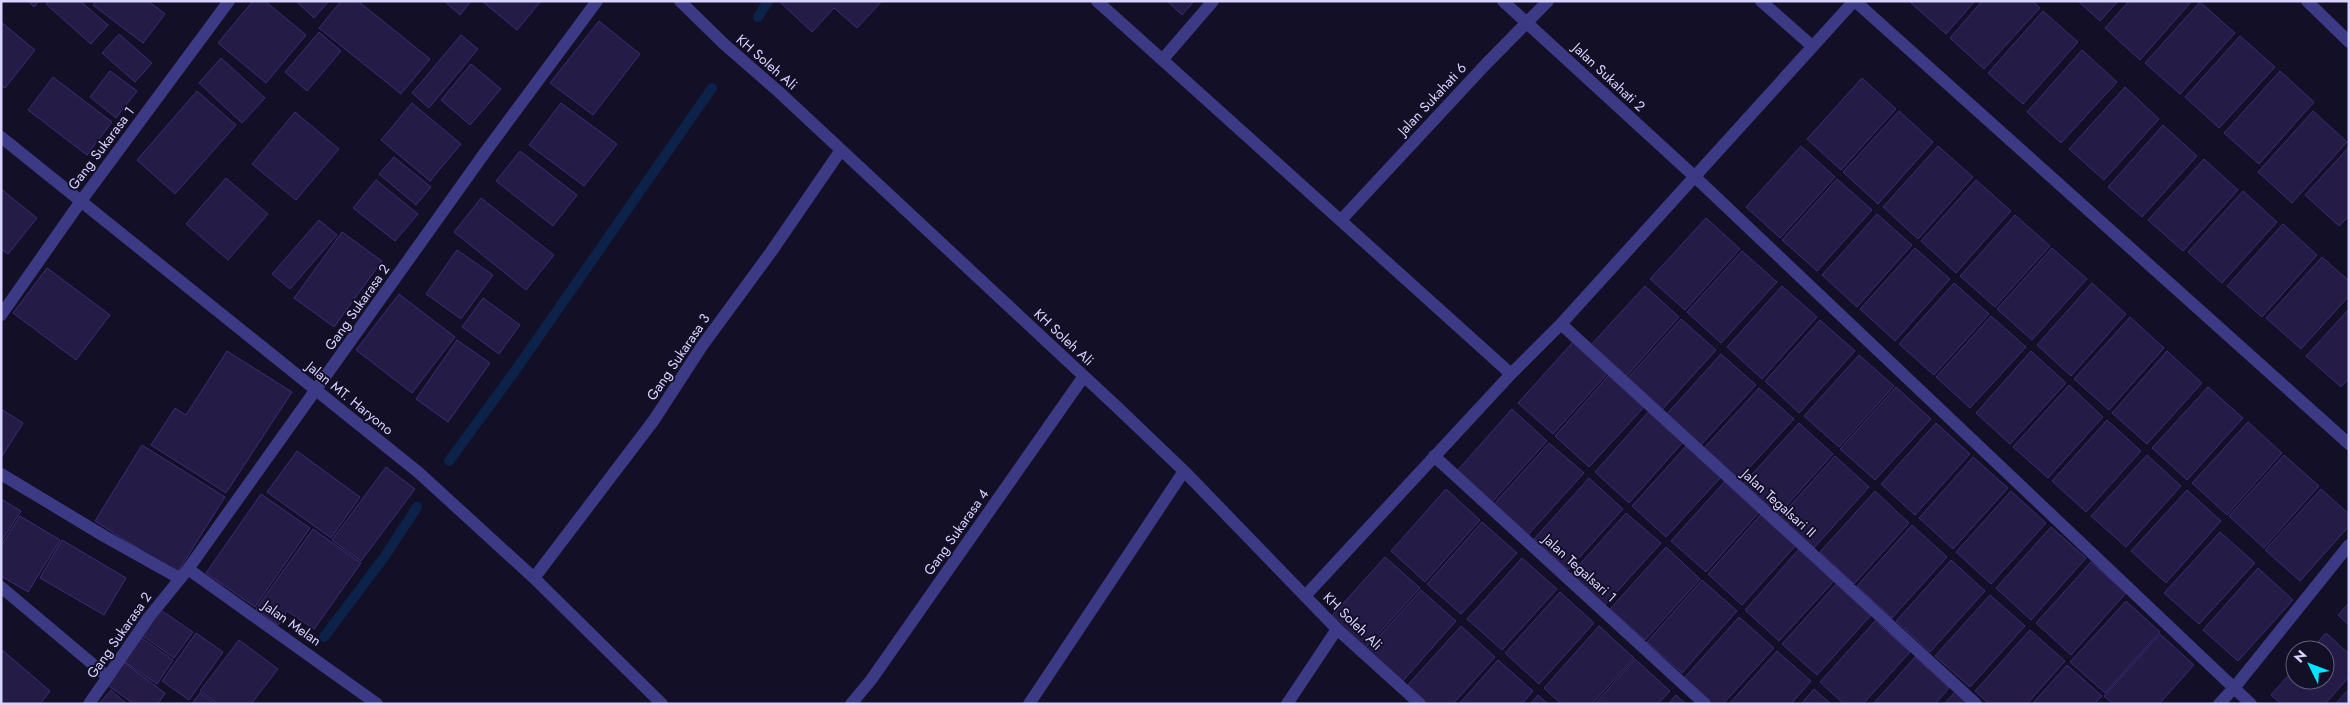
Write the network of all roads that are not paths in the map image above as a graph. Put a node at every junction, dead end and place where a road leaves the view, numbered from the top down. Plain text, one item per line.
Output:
1 (229, 1) edge
2 (597, 1) edge
3 (680, 1) edge
4 (1097, 1) edge
5 (1213, 1) edge
6 (1503, 1) edge
7 (1548, 1) edge
8 (1761, 1) edge
9 (1854, 1) edge
10 (2307, 1) edge
11 (1528, 23) junction
12 (2349, 42) edge
13 (1812, 46) junction
14 (1163, 59) junction
15 (1, 137) edge
16 (840, 150) junction
17 (1694, 176) junction
18 (81, 201) junction
19 (1341, 220) junction
20 (1, 315) edge
21 (1561, 324) junction
22 (1511, 374) junction
23 (1084, 376) junction
24 (317, 390) junction
25 (2349, 444) edge
26 (1434, 456) junction
27 (1184, 471) junction
28 (1, 474) edge
29 (2349, 545) edge
30 (184, 574) junction
31 (534, 578) junction
32 (1, 587) edge
33 (1306, 595) junction
34 (1337, 629) junction
35 (108, 677) junction
36 (2234, 688) junction
37 (89, 704) edge
38 (377, 704) edge
39 (662, 704) edge
40 (851, 704) edge
41 (1029, 704) edge
42 (1288, 704) edge
43 (1420, 704) edge
44 (1705, 704) edge
45 (1976, 704) edge
46 (2219, 704) edge
47 (2251, 704) edge

1 - 18 street, Gang Sukarasa 1
2 - 24 street, Gang Sukarasa 2
3 - 16 street, KH Soleh Ali
4 - 14 street
5 - 14 street
6 - 11 street, Jalan Sukahati 2
7 - 11 street, Jalan Sukahati 6
8 - 13 street
9 - 13 street
9 - 25 street
10 - 12 street
11 - 17 street, Jalan Sukahati 2
11 - 19 street, Jalan Sukahati 6
13 - 17 street
14 - 19 street
15 - 18 street, Jalan MT. Haryono
16 - 23 street, KH Soleh Ali
16 - 31 street, Gang Sukarasa 3
17 - 21 street
17 - 36 street, Jalan Sukahati 2
18 - 20 street, Gang Sukarasa 1
18 - 24 street, Jalan MT. Haryono
19 - 22 street
21 - 22 street
21 - 45 street, Jalan Tegalsari II
22 - 26 street
23 - 27 street, KH Soleh Ali
23 - 40 street, Gang Sukarasa 4
24 - 30 street, Gang Sukarasa 2
24 - 31 street, Jalan MT. Haryono
26 - 33 street
26 - 44 street, Jalan Tegalsari 1
27 - 33 street, KH Soleh Ali
27 - 41 street
28 - 30 street, Jalan Melan
29 - 36 street
30 - 35 street, Gang Sukarasa 2
30 - 38 street, Jalan Melan
31 - 39 street, Jalan MT. Haryono
32 - 35 street
33 - 34 street, KH Soleh Ali
34 - 42 street
34 - 43 street, KH Soleh Ali
35 - 37 street, Gang Sukarasa 2
36 - 46 street
36 - 47 street, Jalan Sukahati 2

